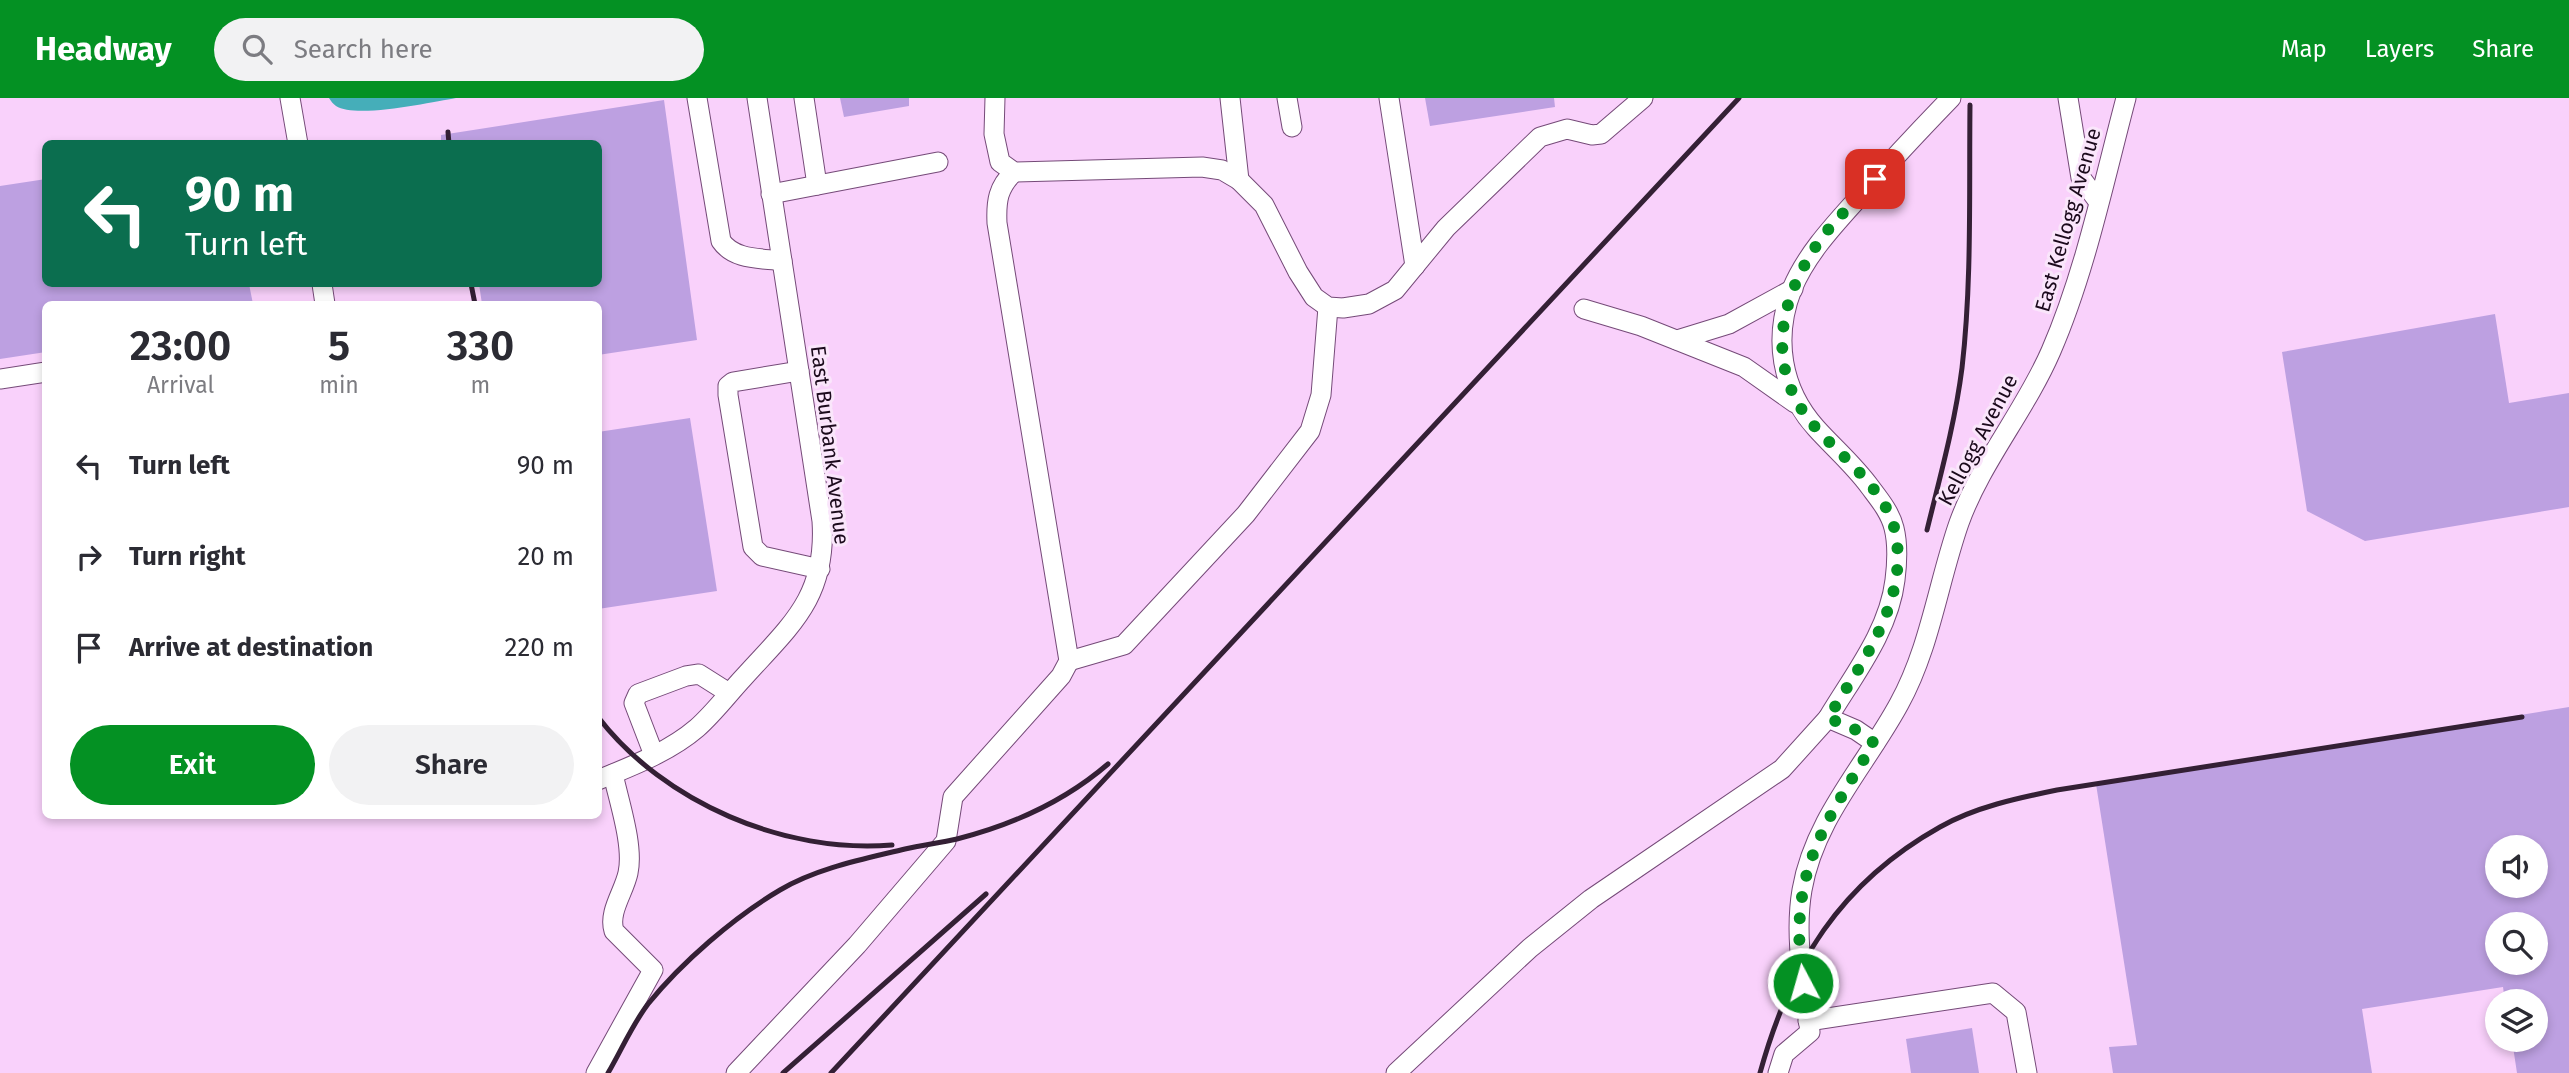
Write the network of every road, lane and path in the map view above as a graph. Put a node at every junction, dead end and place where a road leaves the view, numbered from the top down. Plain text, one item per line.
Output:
1 (290, 98) edge
2 (697, 98) edge
3 (757, 98) edge
4 (804, 98) edge
5 (995, 98) edge
6 (1230, 98) edge
7 (1287, 98) edge
8 (1389, 98) edge
9 (1643, 98) edge
10 (1951, 98) edge
11 (2068, 98) edge
12 (2126, 98) edge
13 (1292, 127) dead end
14 (297, 140) edge
15 (938, 162) dead end
16 (1014, 172) junction
17 (1239, 180) junction
18 (817, 185) junction
19 (771, 194) junction
20 (2098, 201) junction
21 (782, 261) junction
22 (1415, 266) junction
23 (1793, 289) junction
24 (1328, 307) junction
25 (1584, 309) dead end
26 (1677, 340) junction
27 (2050, 353) joint
28 (799, 371) junction
29 (42, 373) edge
30 (0, 379) edge
31 (1799, 406) junction
32 (820, 569) junction
33 (1069, 661) junction
34 (729, 693) junction
35 (1828, 718) junction
36 (1874, 743) junction
37 (654, 755) junction
38 (606, 777) edge
39 (1808, 1021) junction
40 (596, 1073) edge
41 (736, 1073) edge
42 (1396, 1073) edge
43 (1778, 1073) edge
44 (2027, 1073) edge

1 - 14 street
2 - 21 street
3 - 19 street, East Burbank Avenue
4 - 18 street
5 - 16 street
6 - 17 street
7 - 13 street
8 - 22 street
9 - 22 street
10 - 23 street
11 - 20 street
12 - 20 street, East Kellogg Avenue
15 - 18 street
16 - 17 street
16 - 33 street
17 - 24 street
18 - 19 street
19 - 21 street, East Burbank Avenue
20 - 27 street, East Kellogg Avenue
21 - 28 street, East Burbank Avenue
22 - 24 street
23 - 26 street
23 - 31 street
24 - 33 street
25 - 26 street
26 - 31 street
27 - 36 street, Kellogg Avenue
28 - 32 street, East Burbank Avenue
28 - 32 street
29 - 30 street
31 - 35 street
32 - 34 street, East Burbank Avenue
33 - 41 street
34 - 37 street, East Burbank Avenue
34 - 37 street
35 - 36 street
35 - 42 street
36 - 39 street, Kellogg Avenue
37 - 38 street, East Burbank Avenue
38 - 40 street
39 - 43 street
39 - 44 street

